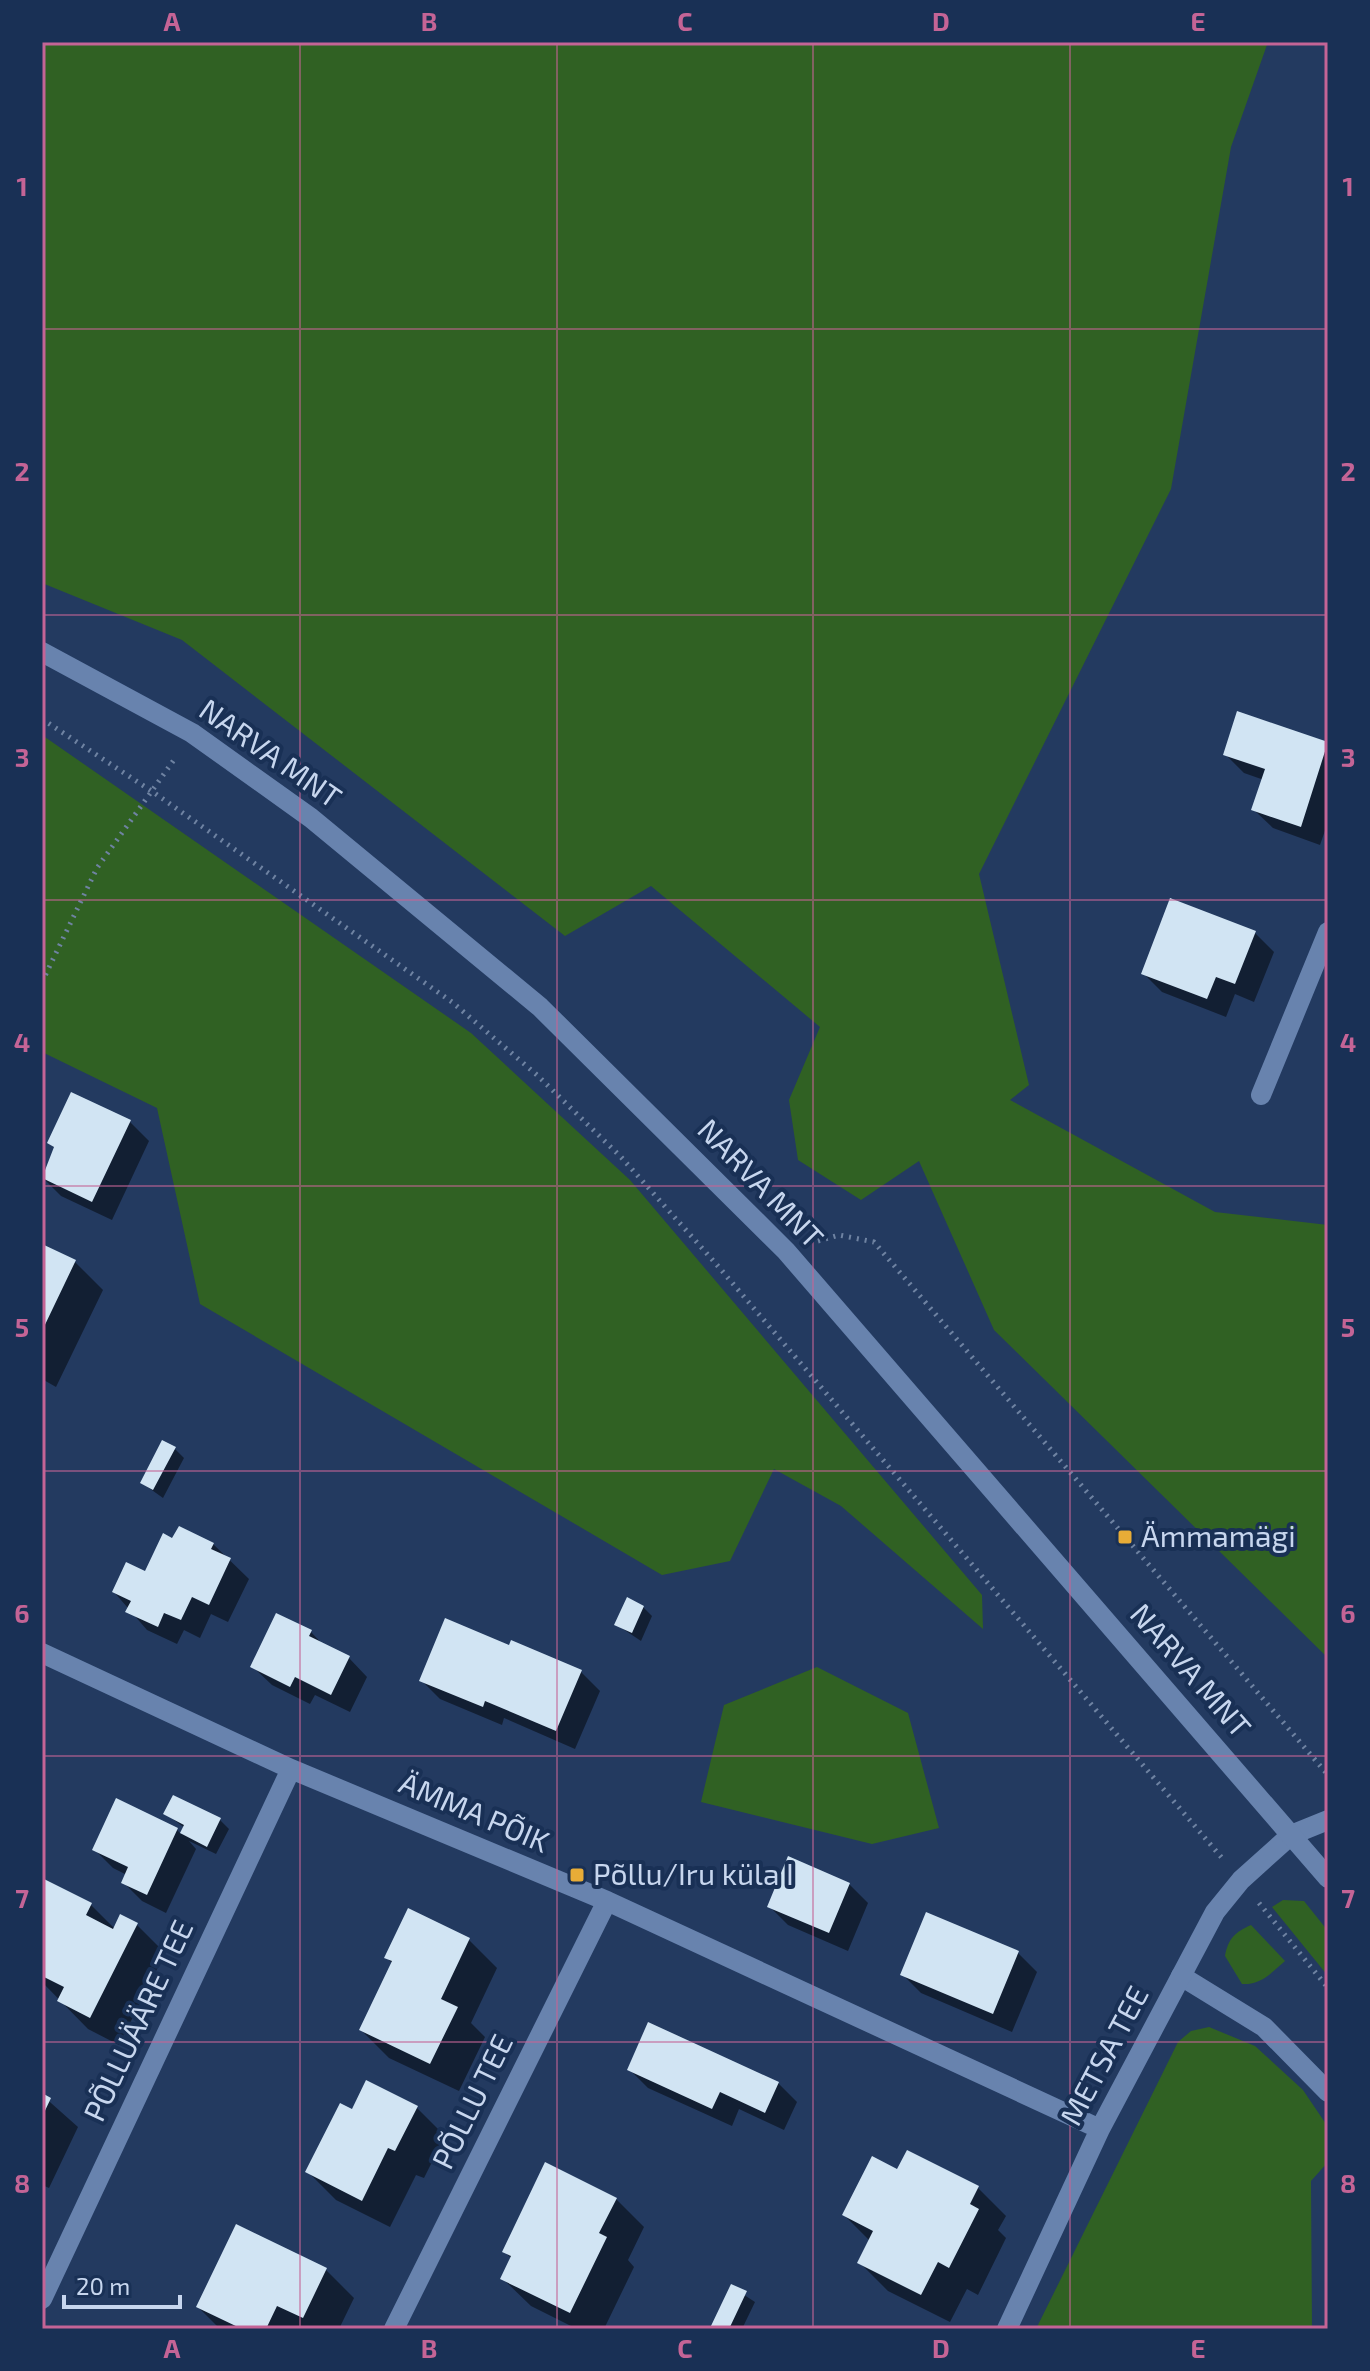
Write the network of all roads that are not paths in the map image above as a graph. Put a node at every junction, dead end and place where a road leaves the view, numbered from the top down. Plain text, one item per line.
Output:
1 (42, 652) edge
2 (1328, 932) edge
3 (1261, 1095) dead end
4 (42, 1653) edge
5 (291, 1769) junction
6 (1328, 1820) edge
7 (1291, 1835) junction
8 (1328, 1878) edge
9 (607, 1901) junction
10 (1181, 1976) junction
11 (1328, 2092) edge
12 (1100, 2129) junction
13 (42, 2299) edge
14 (394, 2329) edge
15 (1007, 2329) edge

1 - 7 street, NARVA MNT
2 - 3 street
4 - 5 street, ÄMMA PÕIK
5 - 9 street, ÄMMA PÕIK
5 - 13 street, PÕLLUÄÄRE TEE
6 - 7 street, METSA TEE
7 - 8 street, NARVA MNT
7 - 10 street, METSA TEE
9 - 12 street, ÄMMA PÕIK
9 - 14 street, PÕLLU TEE
10 - 11 street
10 - 12 street, METSA TEE
12 - 15 street, METSA TEE

